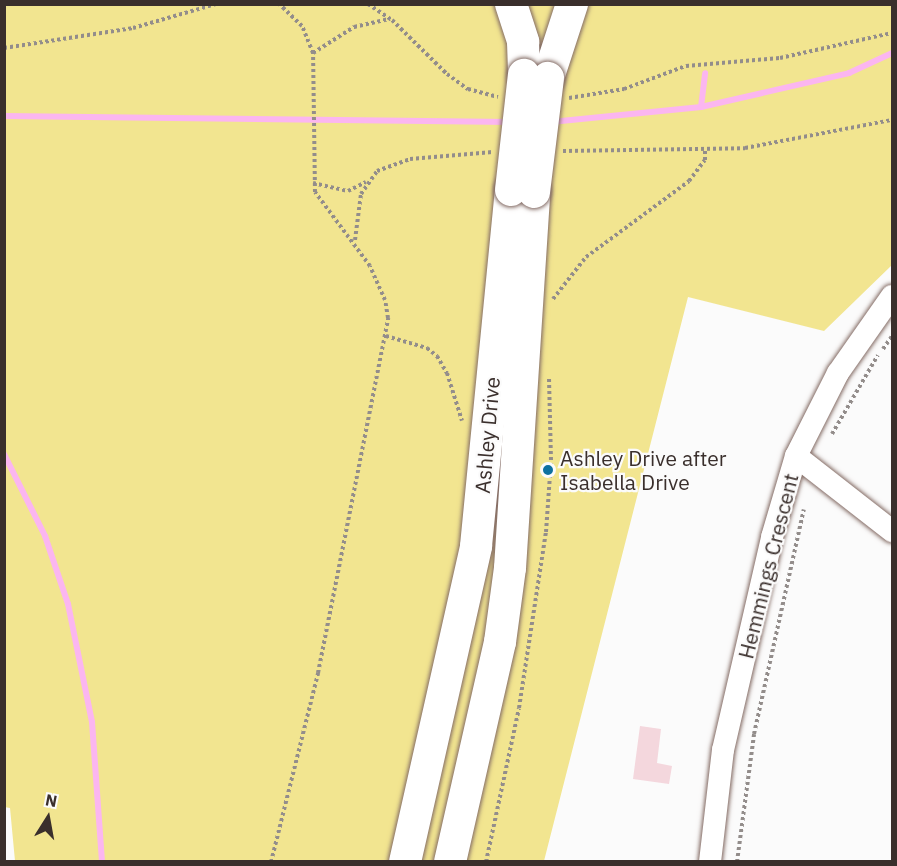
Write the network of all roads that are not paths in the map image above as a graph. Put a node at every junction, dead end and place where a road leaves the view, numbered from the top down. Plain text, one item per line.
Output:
1 (511, 4) edge
2 (572, 4) edge
3 (545, 84) junction
4 (522, 191) junction
5 (892, 296) edge
6 (796, 456) junction
7 (892, 531) edge
8 (405, 861) edge
9 (450, 861) edge
10 (710, 861) edge

1 - 3 main road, Ashley Drive
2 - 3 main road, Ashley Drive
3 - 4 main road, Ashley Drive, bridge
4 - 8 main road, Ashley Drive
4 - 9 main road, Ashley Drive
5 - 6 street, Hemmings Crescent
6 - 7 street
6 - 10 street, Hemmings Crescent

